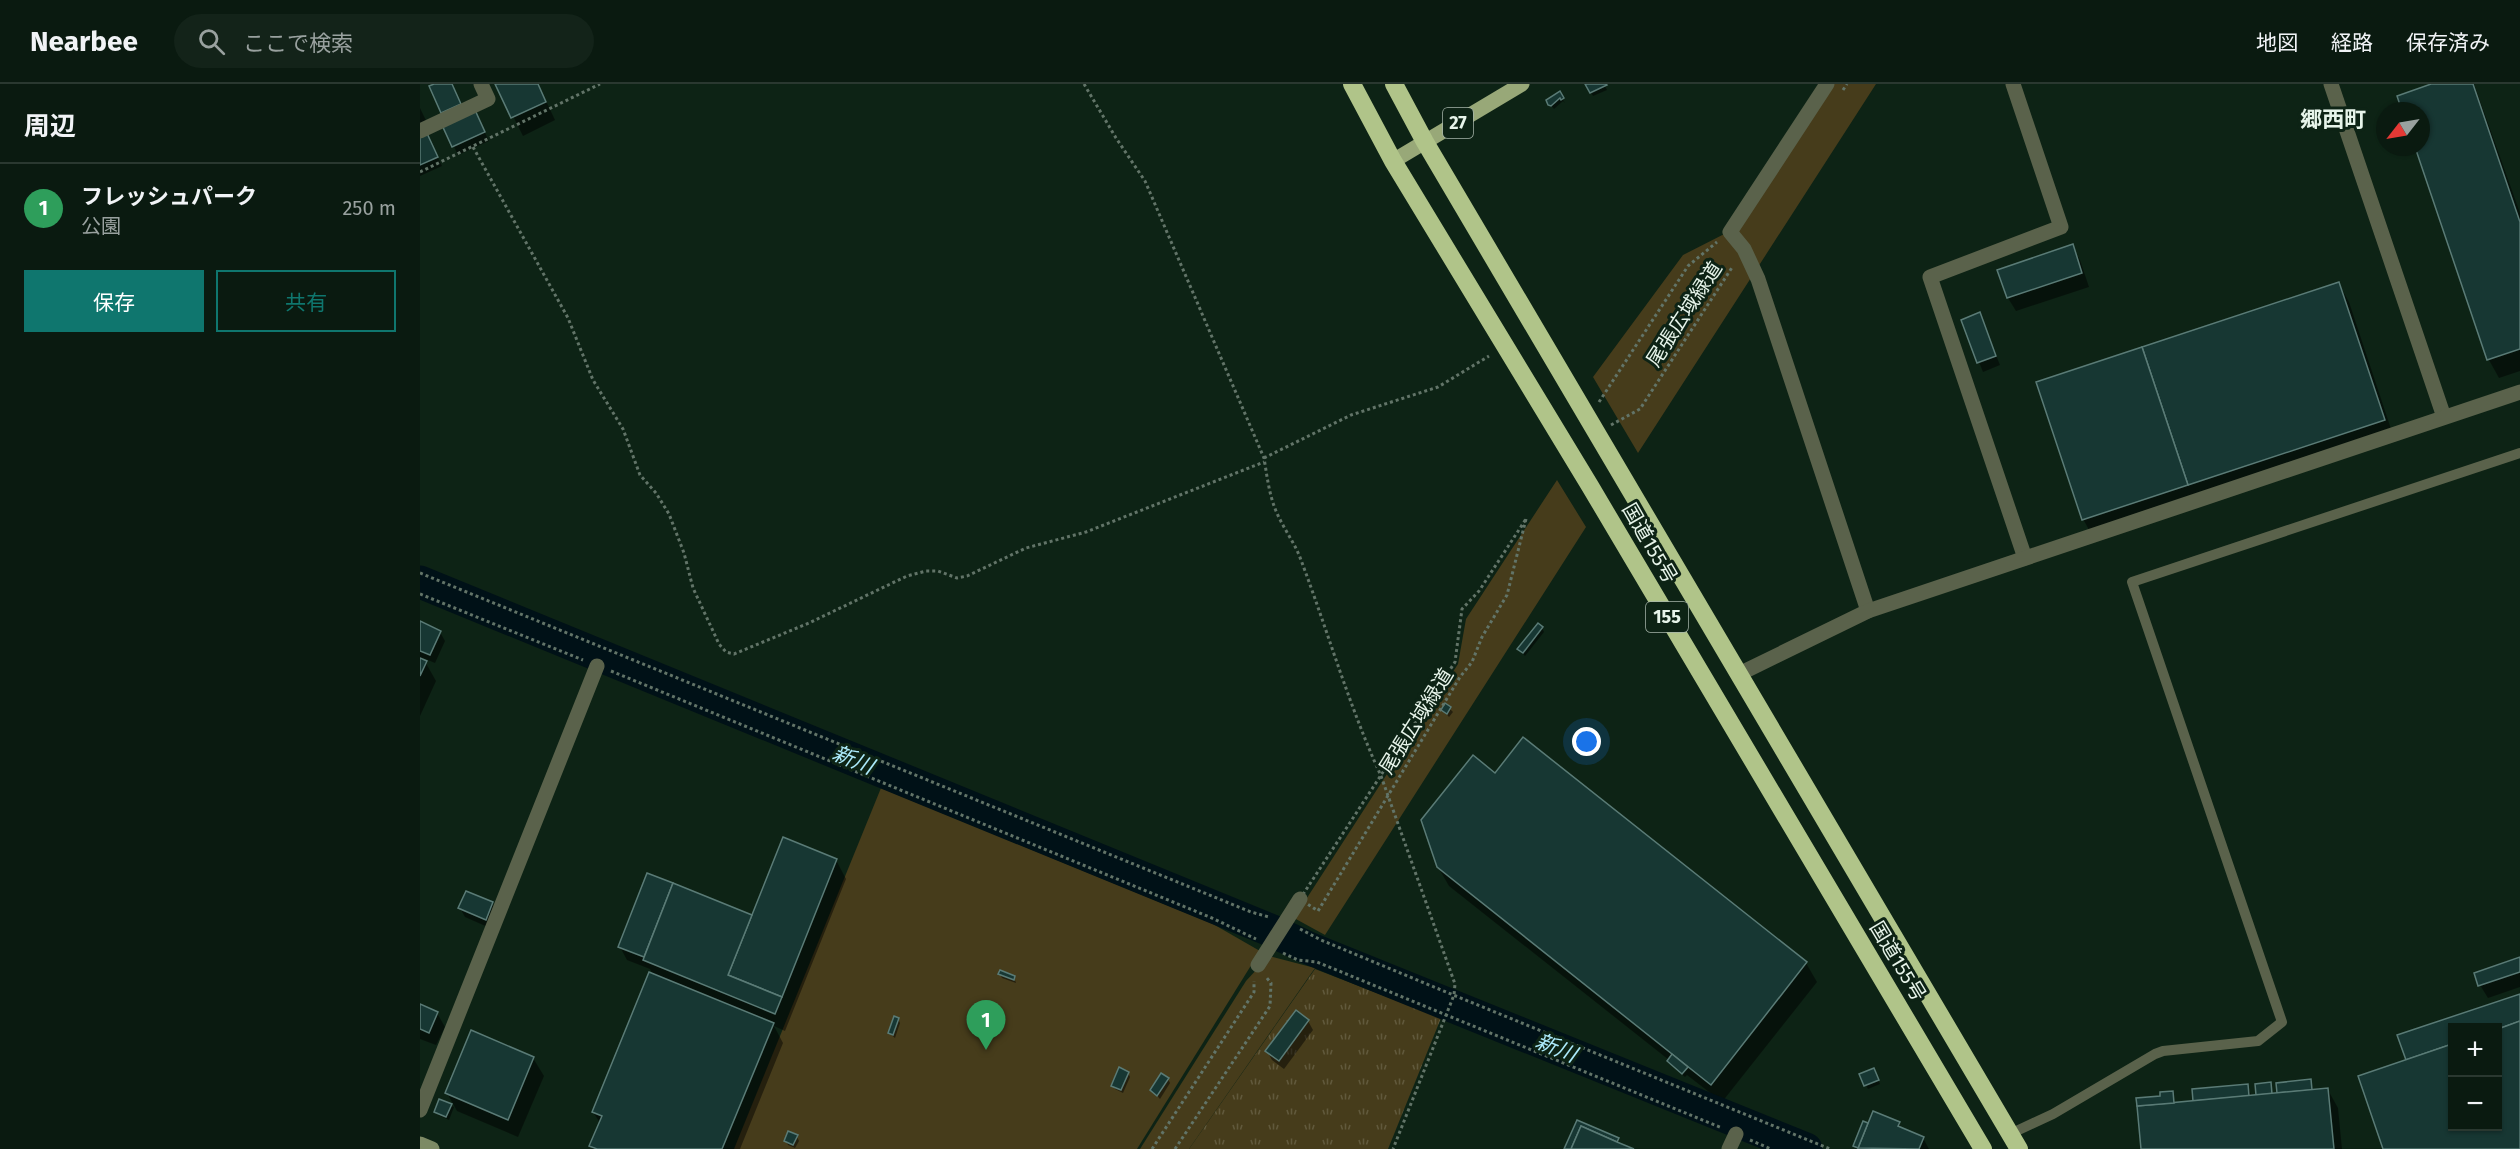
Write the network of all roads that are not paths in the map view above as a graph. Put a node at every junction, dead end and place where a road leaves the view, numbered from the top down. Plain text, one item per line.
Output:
1 (481, 84) edge
2 (1352, 84) edge
3 (1394, 84) edge
4 (1522, 84) edge
5 (1827, 84) edge
6 (2013, 84) edge
7 (2331, 84) edge
8 (420, 131) edge
9 (1425, 142) junction
10 (1393, 161) junction
11 (2520, 392) edge
12 (2444, 417) junction
13 (2520, 453) edge
14 (2025, 558) junction
15 (1868, 611) junction
16 (597, 666) road end
17 (1739, 674) junction
18 (1300, 899) road end
19 (1258, 965) road end
20 (420, 1110) edge
21 (1736, 1134) road end
22 (2014, 1141) edge
23 (420, 1144) edge
24 (432, 1149) edge
25 (1730, 1149) edge
26 (1983, 1149) edge

1 - 8 street
2 - 10 highway, 国道155号 / 155
3 - 9 highway, 国道155号 / 155
4 - 9 main road, 27
5 - 15 street
6 - 14 street
7 - 12 street
9 - 10 main road, 27
9 - 17 highway, 国道155号 / 155
10 - 26 highway, 国道155号 / 155
11 - 12 street
12 - 14 street
13 - 22 lane
14 - 15 street
15 - 17 street
16 - 20 street
17 - 22 highway, 国道155号 / 155
18 - 19 street
21 - 25 street
23 - 24 street

